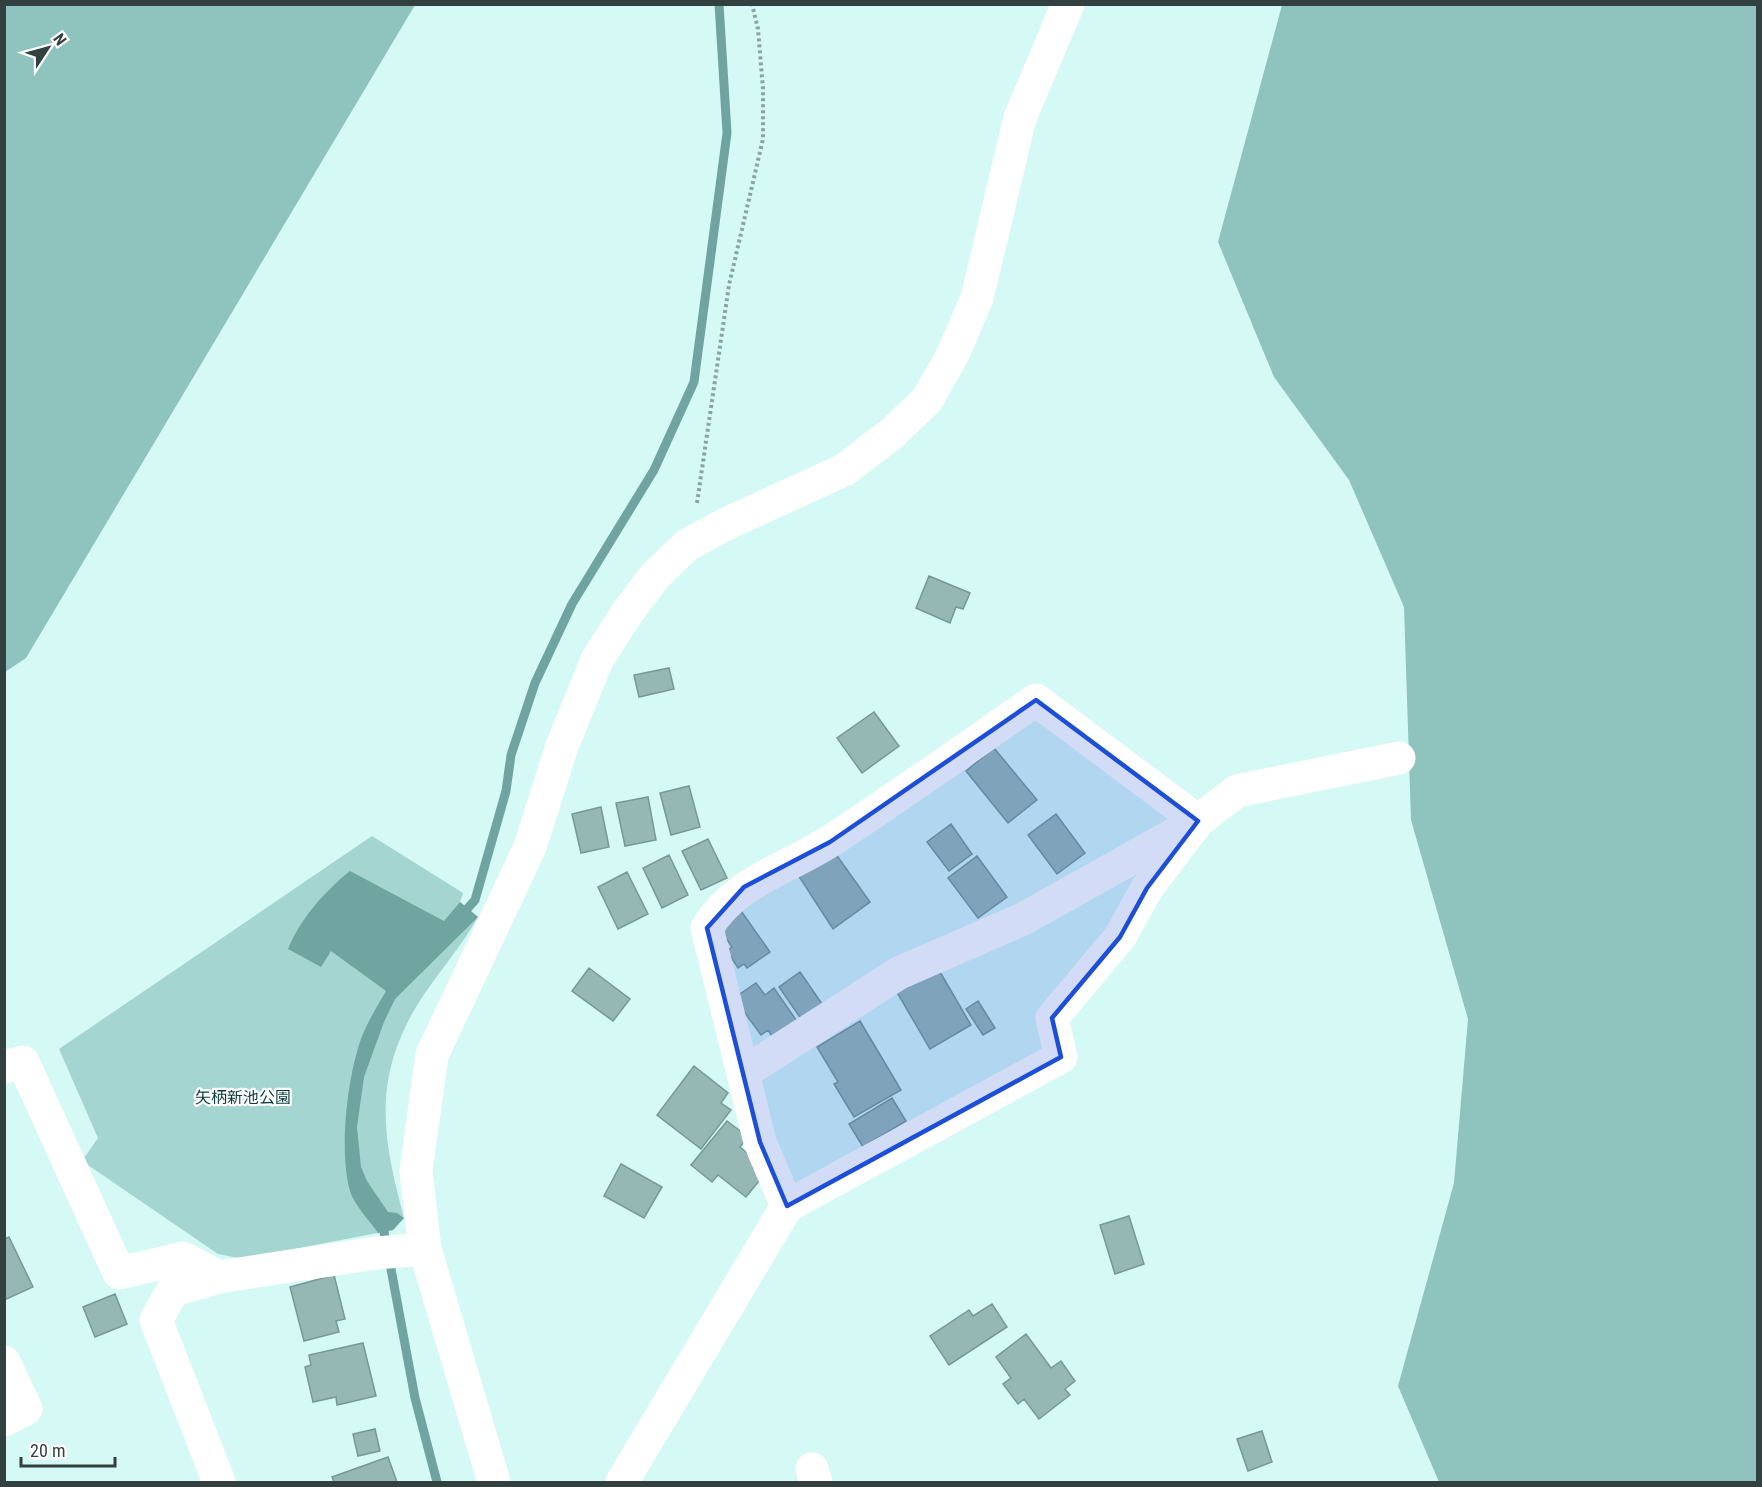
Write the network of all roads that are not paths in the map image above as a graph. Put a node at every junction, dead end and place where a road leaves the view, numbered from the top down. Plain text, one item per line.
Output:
1 (1068, 4) edge
2 (1399, 758) dead end
3 (1198, 821) junction
4 (4, 1067) edge
5 (743, 1073) junction
6 (787, 1206) junction
7 (402, 1251) junction
8 (219, 1277) junction
9 (4, 1362) edge
10 (4, 1420) edge
11 (219, 1482) edge
12 (494, 1482) edge
13 (622, 1482) edge

1 - 7 street
2 - 3 street
3 - 5 street
3 - 5 street
3 - 6 street
4 - 8 street
5 - 6 street
6 - 13 street
7 - 8 street
7 - 12 street
8 - 11 street
9 - 10 street

